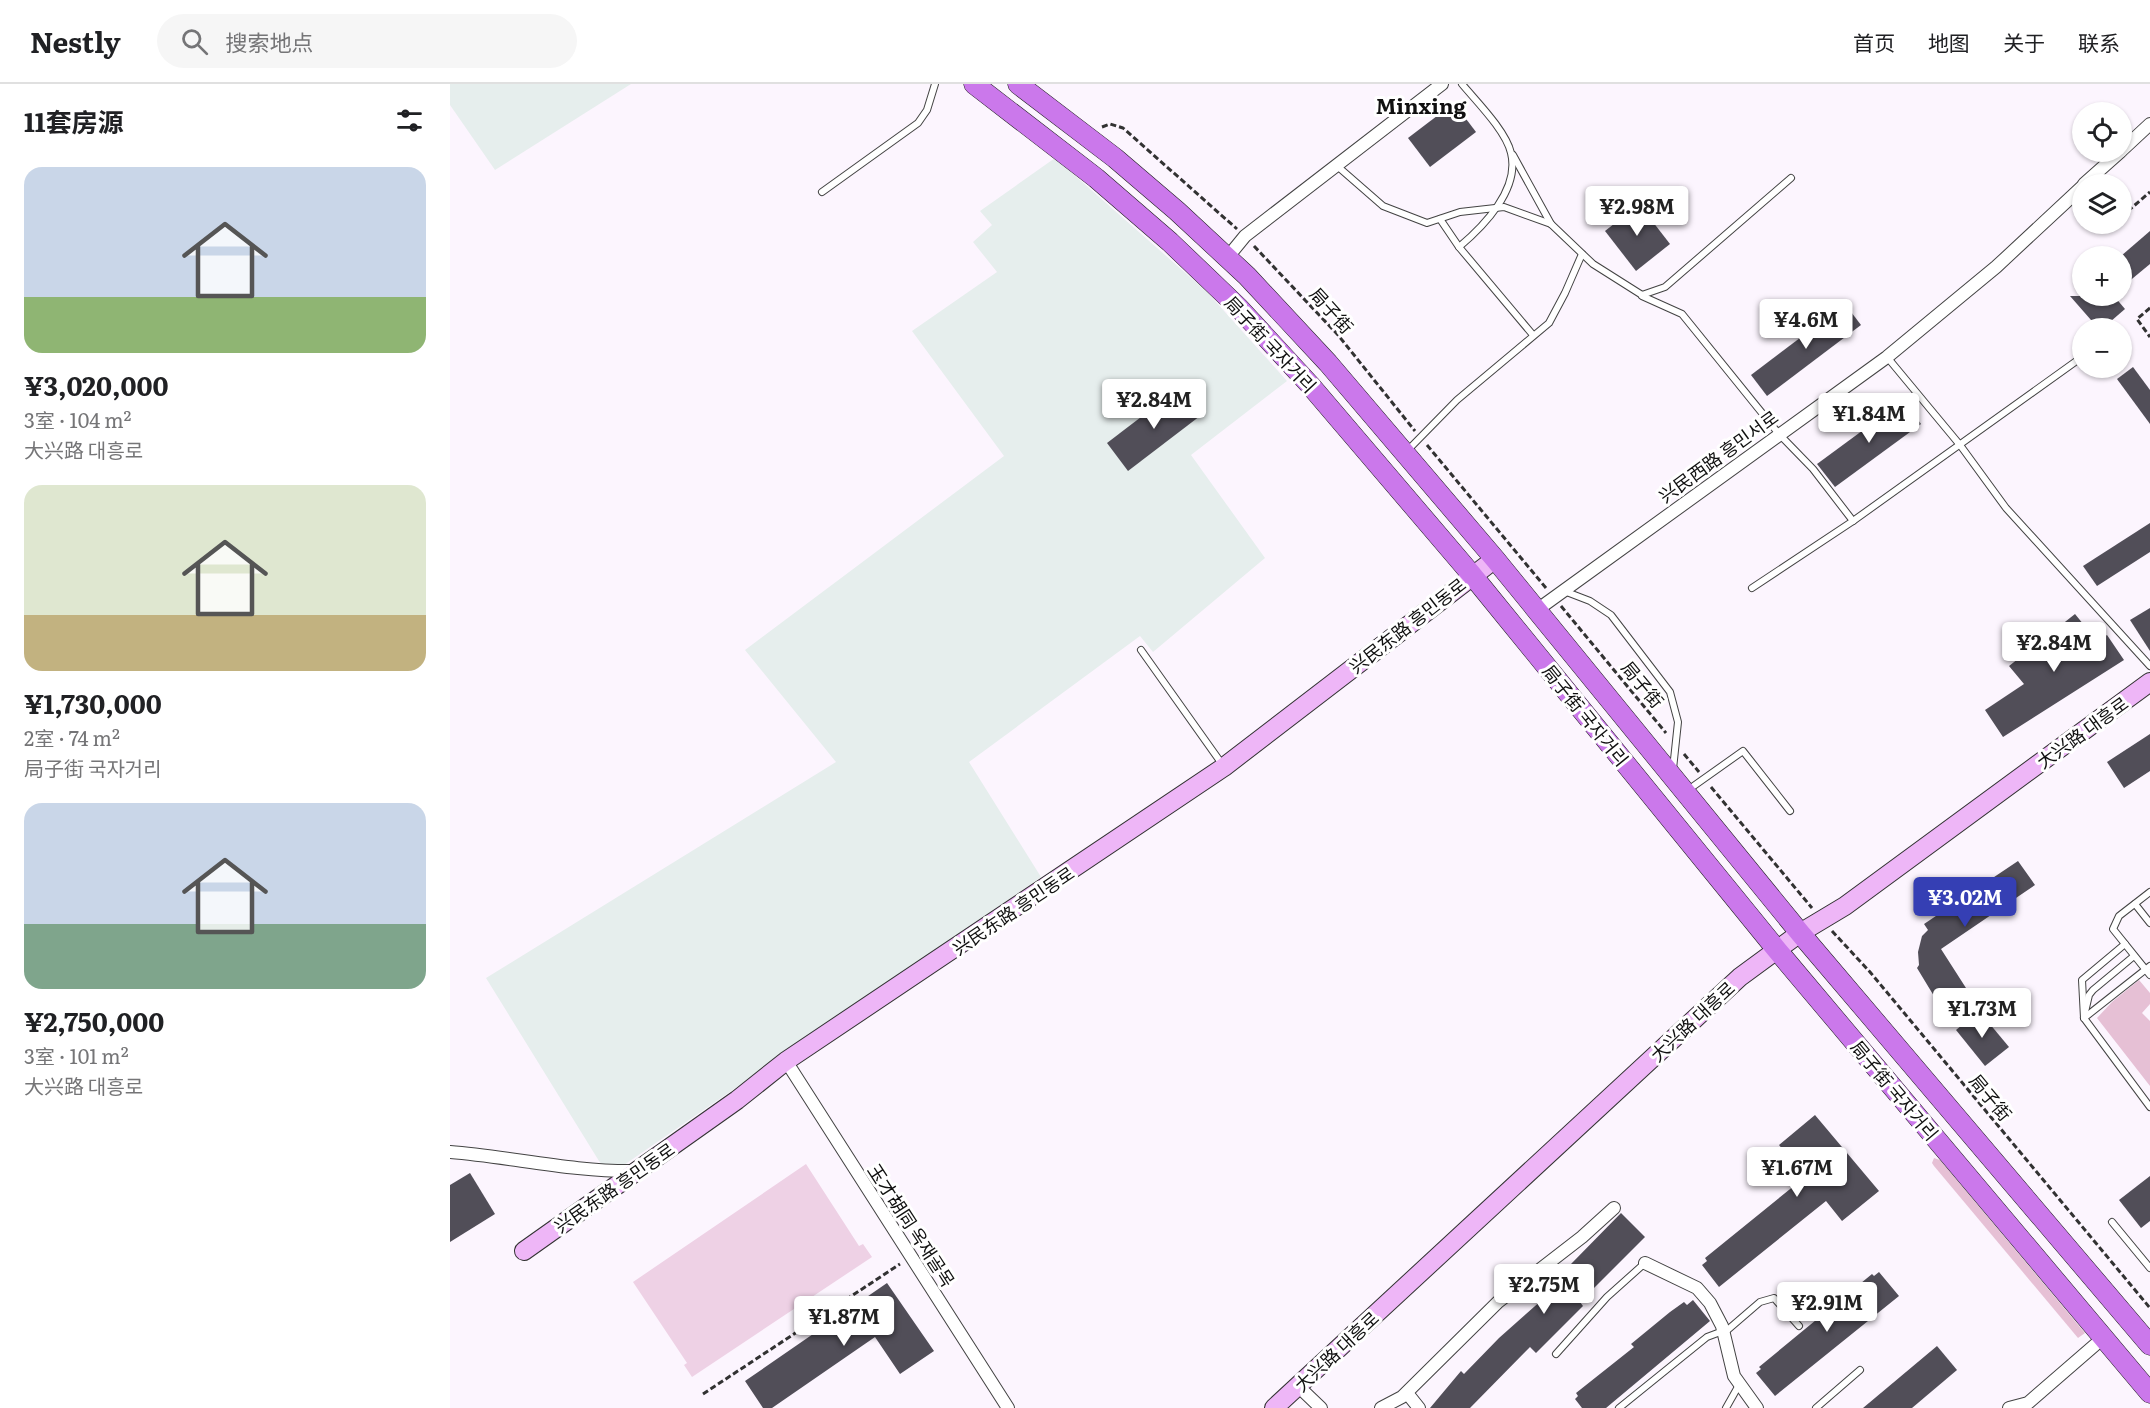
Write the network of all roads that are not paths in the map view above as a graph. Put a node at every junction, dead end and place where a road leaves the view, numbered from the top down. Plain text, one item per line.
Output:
1 (935, 84) edge
2 (974, 84) edge
3 (1018, 84) edge
4 (1442, 84) edge
5 (1462, 84) edge
6 (2150, 124) edge
7 (2132, 141) edge
8 (1511, 152) junction
9 (2109, 162) edge
10 (1336, 165) junction
11 (2096, 174) edge
12 (1791, 178) dead end
13 (822, 192) dead end
14 (2072, 196) edge
15 (1496, 208) junction
16 (1440, 219) junction
17 (1551, 224) junction
18 (1459, 247) junction
19 (1582, 254) junction
20 (1227, 258) junction
21 (1642, 295) junction
22 (1533, 335) junction
23 (1887, 357) junction
24 (2072, 364) edge
25 (1779, 434) junction
26 (1960, 445) junction
27 (1405, 453) junction
28 (1853, 521) junction
29 (1495, 559) junction
30 (1472, 575) junction
31 (1752, 588) dead end
32 (1559, 595) junction
33 (1537, 610) junction
34 (1141, 650) dead end
35 (2150, 666) edge
36 (2150, 682) edge
37 (1224, 767) junction
38 (1672, 776) junction
39 (1685, 792) junction
40 (1790, 811) dead end
41 (2150, 892) edge
42 (2135, 904) junction
43 (2150, 924) edge
44 (1800, 933) junction
45 (2125, 944) junction
46 (1778, 950) junction
47 (2134, 956) junction
48 (2148, 970) edge
49 (2084, 1018) junction
50 (786, 1060) junction
51 (2150, 1107) edge
52 (450, 1152) edge
53 (635, 1171) junction
54 (1614, 1208) dead end
55 (2112, 1222) dead end
56 (524, 1251) dead end
57 (1645, 1263) joint
58 (2150, 1268) edge
59 (1799, 1326) dead end
60 (1723, 1332) junction
61 (2103, 1338) junction
62 (2150, 1346) edge
63 (1556, 1354) dead end
64 (1860, 1370) dead end
65 (1298, 1386) junction
66 (1739, 1386) junction
67 (1407, 1393) junction
68 (2150, 1393) edge
69 (2027, 1405) edge
70 (1008, 1408) edge
71 (1274, 1408) edge
72 (1321, 1408) edge
73 (1381, 1408) edge
74 (1419, 1408) edge
75 (1618, 1408) edge
76 (1726, 1408) edge
77 (1757, 1408) edge
78 (1816, 1408) edge
79 (2009, 1408) edge

1 - 13 lane
2 - 30 main road, 局子街 국자거리
3 - 20 main road, 局子街 국자거리
4 - 10 street
5 - 8 lane
6 - 7 street, 兴民西路 흥민서로
8 - 15 lane
8 - 17 lane
9 - 11 street, 兴民西路 흥민서로
10 - 16 lane
10 - 20 street
12 - 21 lane
14 - 23 street, 兴民西路 흥민서로
15 - 16 lane
15 - 17 lane
15 - 18 lane
16 - 18 lane
17 - 19 lane
18 - 22 lane
19 - 21 lane
19 - 22 lane
20 - 27 main road, 局子街 국자거리
21 - 25 lane
22 - 27 lane
23 - 25 street, 兴民西路 흥민서로
23 - 26 lane
24 - 26 lane
25 - 28 lane
25 - 32 street, 兴民西路 흥민서로
26 - 28 lane
26 - 35 lane
27 - 29 main road, 局子街 국자거리
28 - 31 lane
29 - 30 street, 兴民东路 흥민동로
29 - 33 main road, 局子街 국자거리
30 - 37 street, 兴民东路 흥민동로
30 - 46 main road, 局子街 국자거리
32 - 33 street, 兴民西路 흥민서로
32 - 38 lane
33 - 38 main road, 局子街 국자거리
34 - 37 lane
36 - 44 street, 大兴路 대흥로
37 - 50 street, 兴民东路 흥민동로
38 - 39 main road, 局子街 국자거리
39 - 40 lane
39 - 44 main road, 局子街 국자거리
41 - 42 lane
42 - 43 lane
42 - 45 lane
44 - 46 street, 大兴路 대흥로
44 - 62 main road, 局子街 국자거리
45 - 47 lane
45 - 49 lane
46 - 61 main road, 局子街 국자거리
46 - 65 street, 大兴路 대흥로
47 - 48 lane
47 - 49 lane
48 - 49 lane
49 - 51 lane
50 - 53 street, 兴民东路 흥민동로
50 - 70 street, 玉才胡同 옥재골목
52 - 53 street
53 - 56 street, 兴民东路 흥민동로
54 - 67 street
55 - 58 lane
57 - 60 street
57 - 63 lane
59 - 60 lane
60 - 66 street
60 - 75 lane
61 - 68 main road, 局子街 국자거리
61 - 69 street
64 - 78 lane
65 - 71 street, 大兴路 대흥로
65 - 72 street
66 - 76 lane
66 - 77 street
67 - 73 street
67 - 74 street
69 - 79 street

